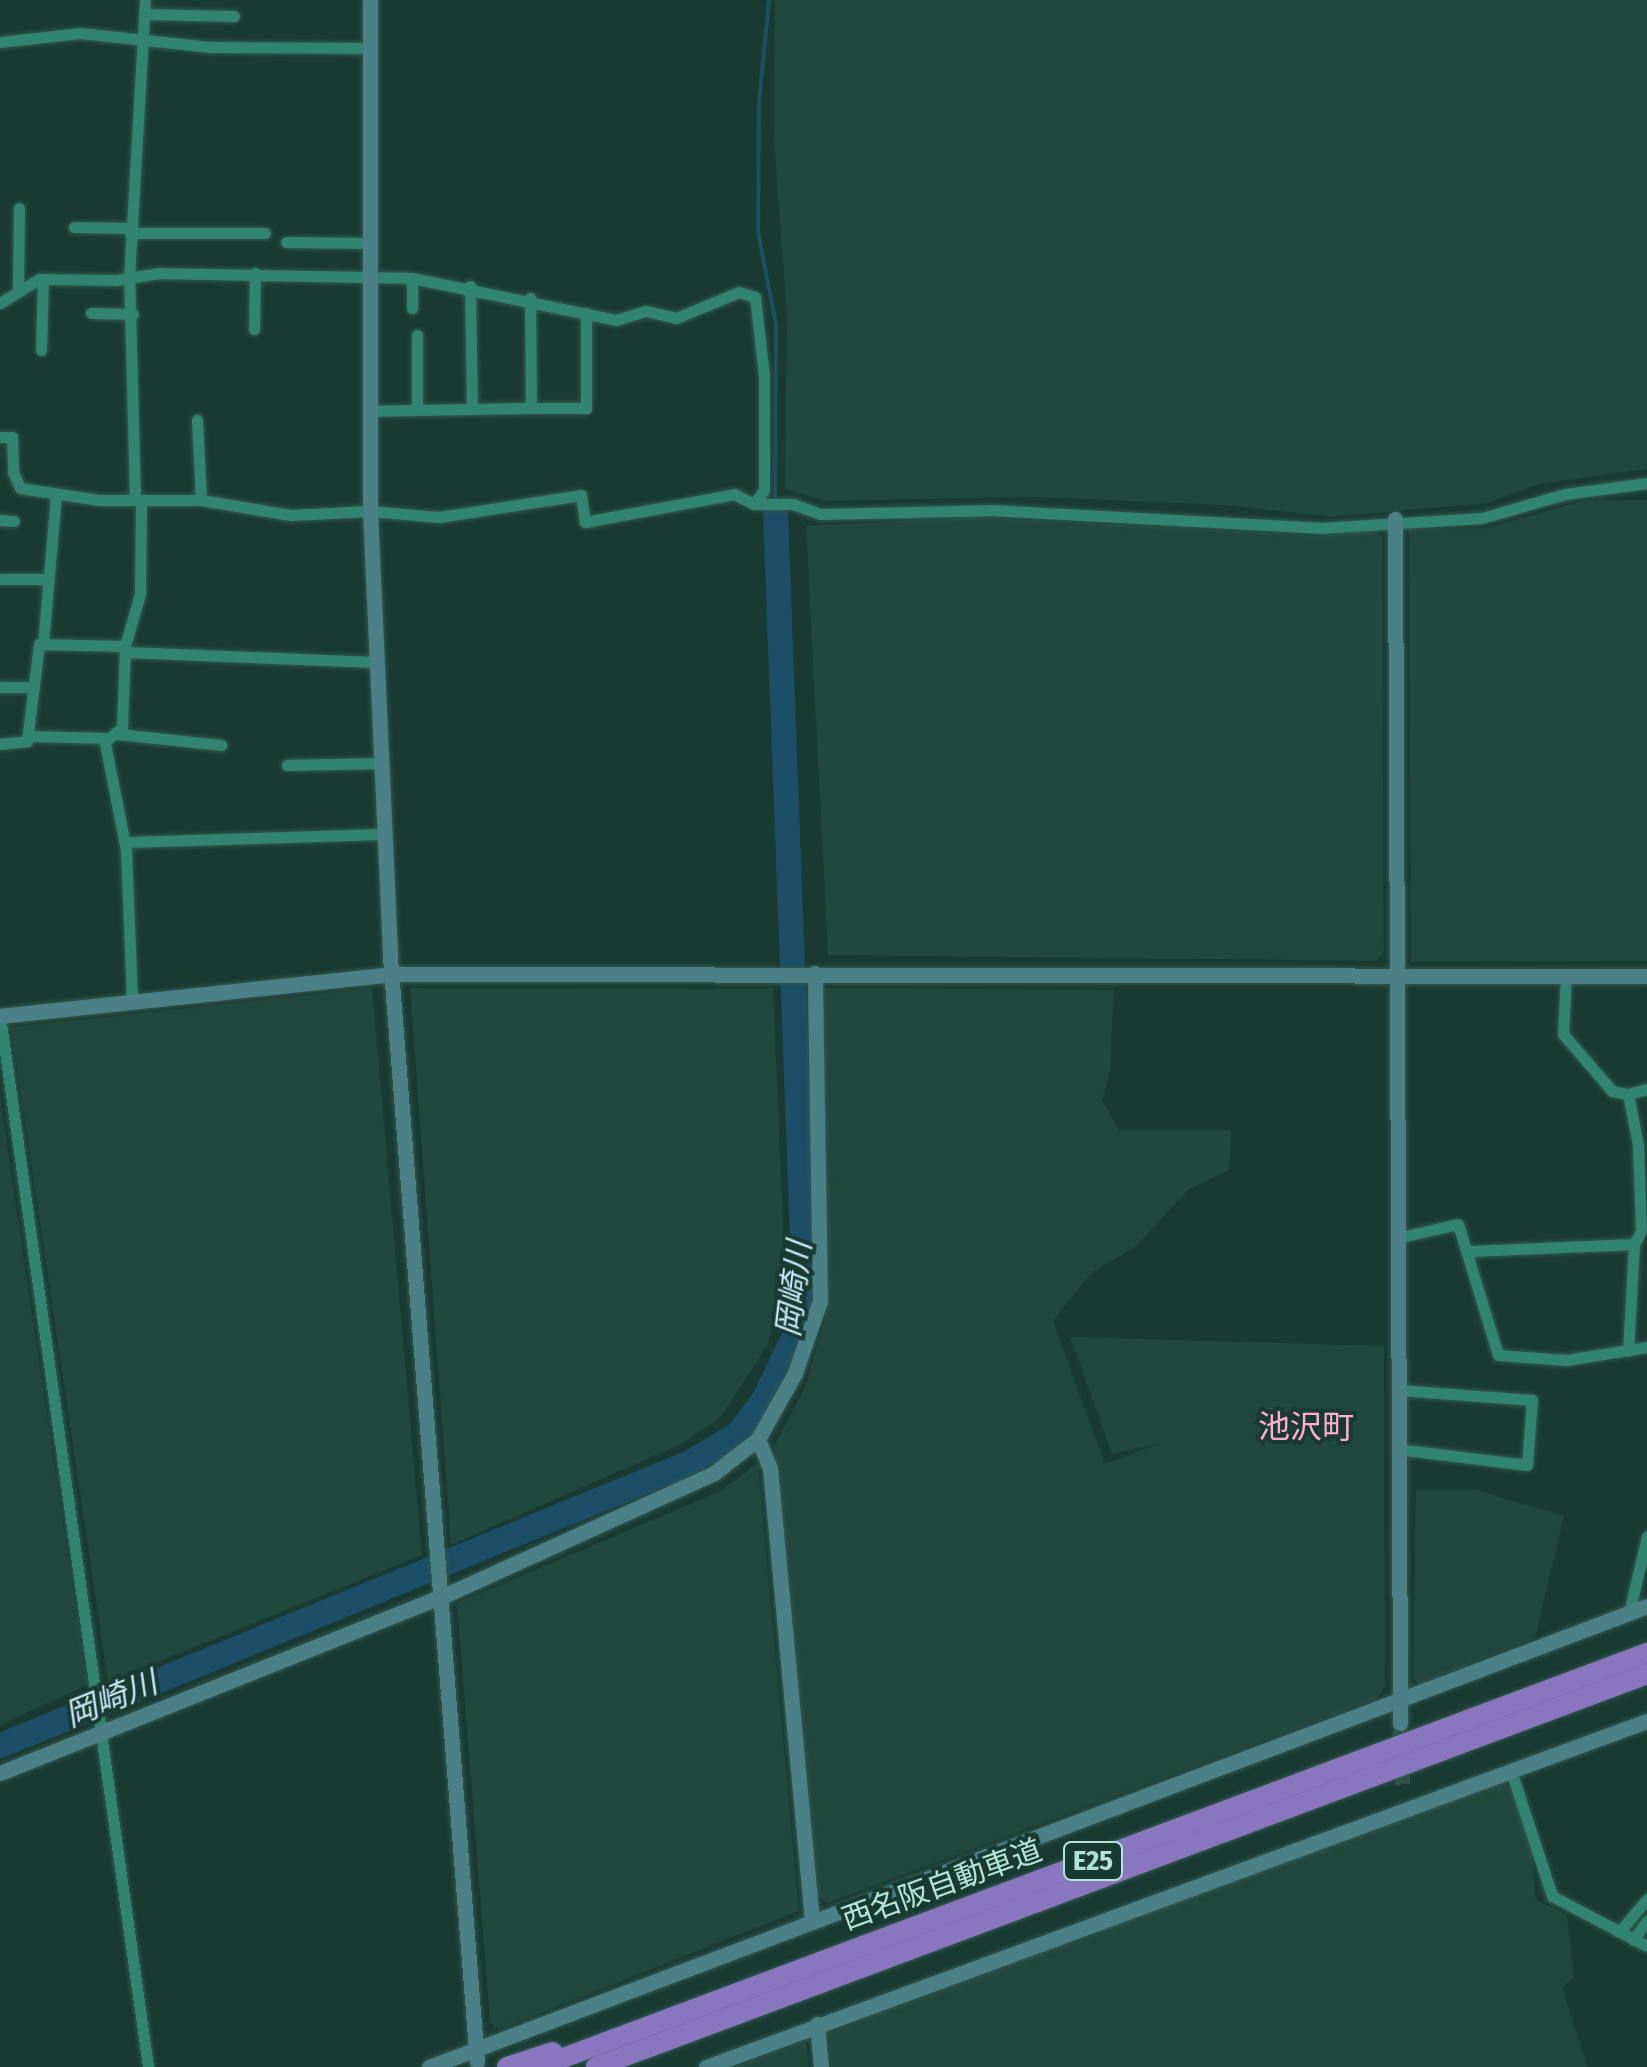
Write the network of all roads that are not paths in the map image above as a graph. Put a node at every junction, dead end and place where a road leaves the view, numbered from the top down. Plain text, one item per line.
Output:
1 (130, 0) edge
2 (370, 0) edge
3 (144, 5) edge
4 (234, 16) dead end
5 (141, 40) junction
6 (0, 42) edge
7 (370, 48) junction
8 (19, 208) dead end
9 (81, 223) dead end
10 (130, 230) junction
11 (265, 233) dead end
12 (286, 242) dead end
13 (369, 243) junction
14 (255, 274) junction
15 (129, 278) junction
16 (369, 278) junction
17 (412, 278) junction
18 (44, 279) junction
19 (470, 286) junction
20 (18, 289) junction
21 (530, 298) junction
22 (0, 303) edge
23 (412, 308) dead end
24 (586, 312) junction
25 (91, 313) dead end
26 (133, 314) junction
27 (254, 328) dead end
28 (417, 334) dead end
29 (41, 350) dead end
30 (418, 407) junction
31 (472, 408) junction
32 (531, 408) junction
33 (368, 411) junction
34 (200, 428) dead end
35 (0, 437) edge
36 (6, 472) edge
37 (1647, 484) edge
38 (56, 495) junction
39 (138, 500) junction
40 (200, 500) junction
41 (757, 504) junction
42 (370, 511) junction
43 (1395, 519) junction
44 (48, 579) junction
45 (0, 580) edge
46 (42, 644) junction
47 (125, 649) junction
48 (376, 662) junction
49 (0, 687) edge
50 (31, 687) junction
51 (118, 734) junction
52 (28, 736) junction
53 (104, 738) junction
54 (0, 744) edge
55 (220, 745) dead end
56 (381, 763) junction
57 (287, 765) dead end
58 (384, 834) junction
59 (125, 842) junction
60 (391, 974) junction
61 (811, 974) junction
62 (1566, 975) junction
63 (1647, 976) edge
64 (1397, 977) junction
65 (132, 1001) junction
66 (0, 1016) edge
67 (1647, 1089) edge
68 (1628, 1094) junction
69 (1645, 1179) edge
70 (1401, 1237) junction
71 (1634, 1244) junction
72 (1471, 1251) junction
73 (1633, 1280) junction
74 (1647, 1280) edge
75 (1647, 1347) edge
76 (1628, 1351) junction
77 (1398, 1390) junction
78 (758, 1439) junction
79 (1397, 1449) junction
80 (1647, 1536) edge
81 (440, 1591) junction
82 (1647, 1606) edge
83 (1629, 1612) junction
84 (1647, 1653) edge
85 (1647, 1674) edge
86 (1398, 1702) junction
87 (1647, 1721) edge
88 (1400, 1723) tunnel mouth
89 (100, 1728) junction
90 (1511, 1771) junction
91 (0, 1773) edge
92 (1403, 1789) tunnel mouth
93 (1406, 1806) junction
94 (1647, 1899) edge
95 (1647, 1921) edge
96 (812, 1922) junction
97 (1619, 1932) junction
98 (1634, 1940) junction
99 (1647, 1946) edge
100 (787, 1974) junction
101 (817, 2024) junction
102 (477, 2055) junction
103 (148, 2067) edge
104 (429, 2067) edge
105 (507, 2067) edge
106 (539, 2067) edge
107 (599, 2067) edge
108 (706, 2067) edge
109 (821, 2067) edge

1 - 3 street
2 - 7 street
3 - 4 street
3 - 5 street
5 - 6 street
5 - 7 street
5 - 10 street
7 - 13 street
8 - 20 street
9 - 10 street
10 - 11 street
10 - 15 street
12 - 13 street
13 - 16 street
14 - 15 street
14 - 16 street
14 - 27 street
15 - 18 street
15 - 26 street
16 - 17 street
16 - 33 street
17 - 19 street
17 - 23 street
18 - 20 street
18 - 29 street
19 - 21 street
19 - 31 street
20 - 22 street
21 - 24 street
21 - 32 street
24 - 32 street
24 - 41 street
25 - 26 street
26 - 39 street
28 - 30 street
30 - 31 street
30 - 33 street
31 - 32 street
33 - 42 street
34 - 40 street
35 - 36 street
36 - 38 street
37 - 43 street
38 - 39 street
38 - 44 street
39 - 40 street
39 - 47 street
40 - 42 street
41 - 42 street
41 - 43 street
42 - 48 street
43 - 64 street
44 - 45 street
44 - 46 street
46 - 47 street
46 - 50 street
47 - 48 street
47 - 51 street
48 - 56 street
49 - 50 street
50 - 52 street
51 - 53 street
51 - 55 street
52 - 53 street
52 - 54 street
53 - 59 street
56 - 57 street
56 - 58 street
58 - 59 street
58 - 60 street
59 - 65 street
60 - 61 street
60 - 65 street
60 - 81 street
61 - 64 street
61 - 78 street
62 - 63 street
62 - 64 street
62 - 68 street
64 - 70 street
65 - 66 street
66 - 89 street
67 - 68 street
68 - 69 street
69 - 71 street
70 - 72 street
70 - 77 street
71 - 72 street
71 - 73 street
72 - 76 street
73 - 74 street
73 - 76 street
75 - 76 street
77 - 79 street
77 - 79 street
78 - 81 street
78 - 96 street
79 - 86 street
80 - 83 street
81 - 89 street
81 - 102 street
82 - 83 street
83 - 86 street
84 - 100 highway, 西名阪自動車道 / E25
85 - 107 highway, 西名阪自動車道 / E25
86 - 88 street
86 - 96 street
87 - 90 street
89 - 91 street
89 - 103 street
90 - 93 street
90 - 97 street
92 - 93 street
93 - 101 street
94 - 97 street
95 - 98 street
96 - 102 street
97 - 98 street
98 - 99 street
100 - 105 highway
100 - 106 highway, 西名阪自動車道 / E25
101 - 108 street
101 - 109 street
102 - 104 street

